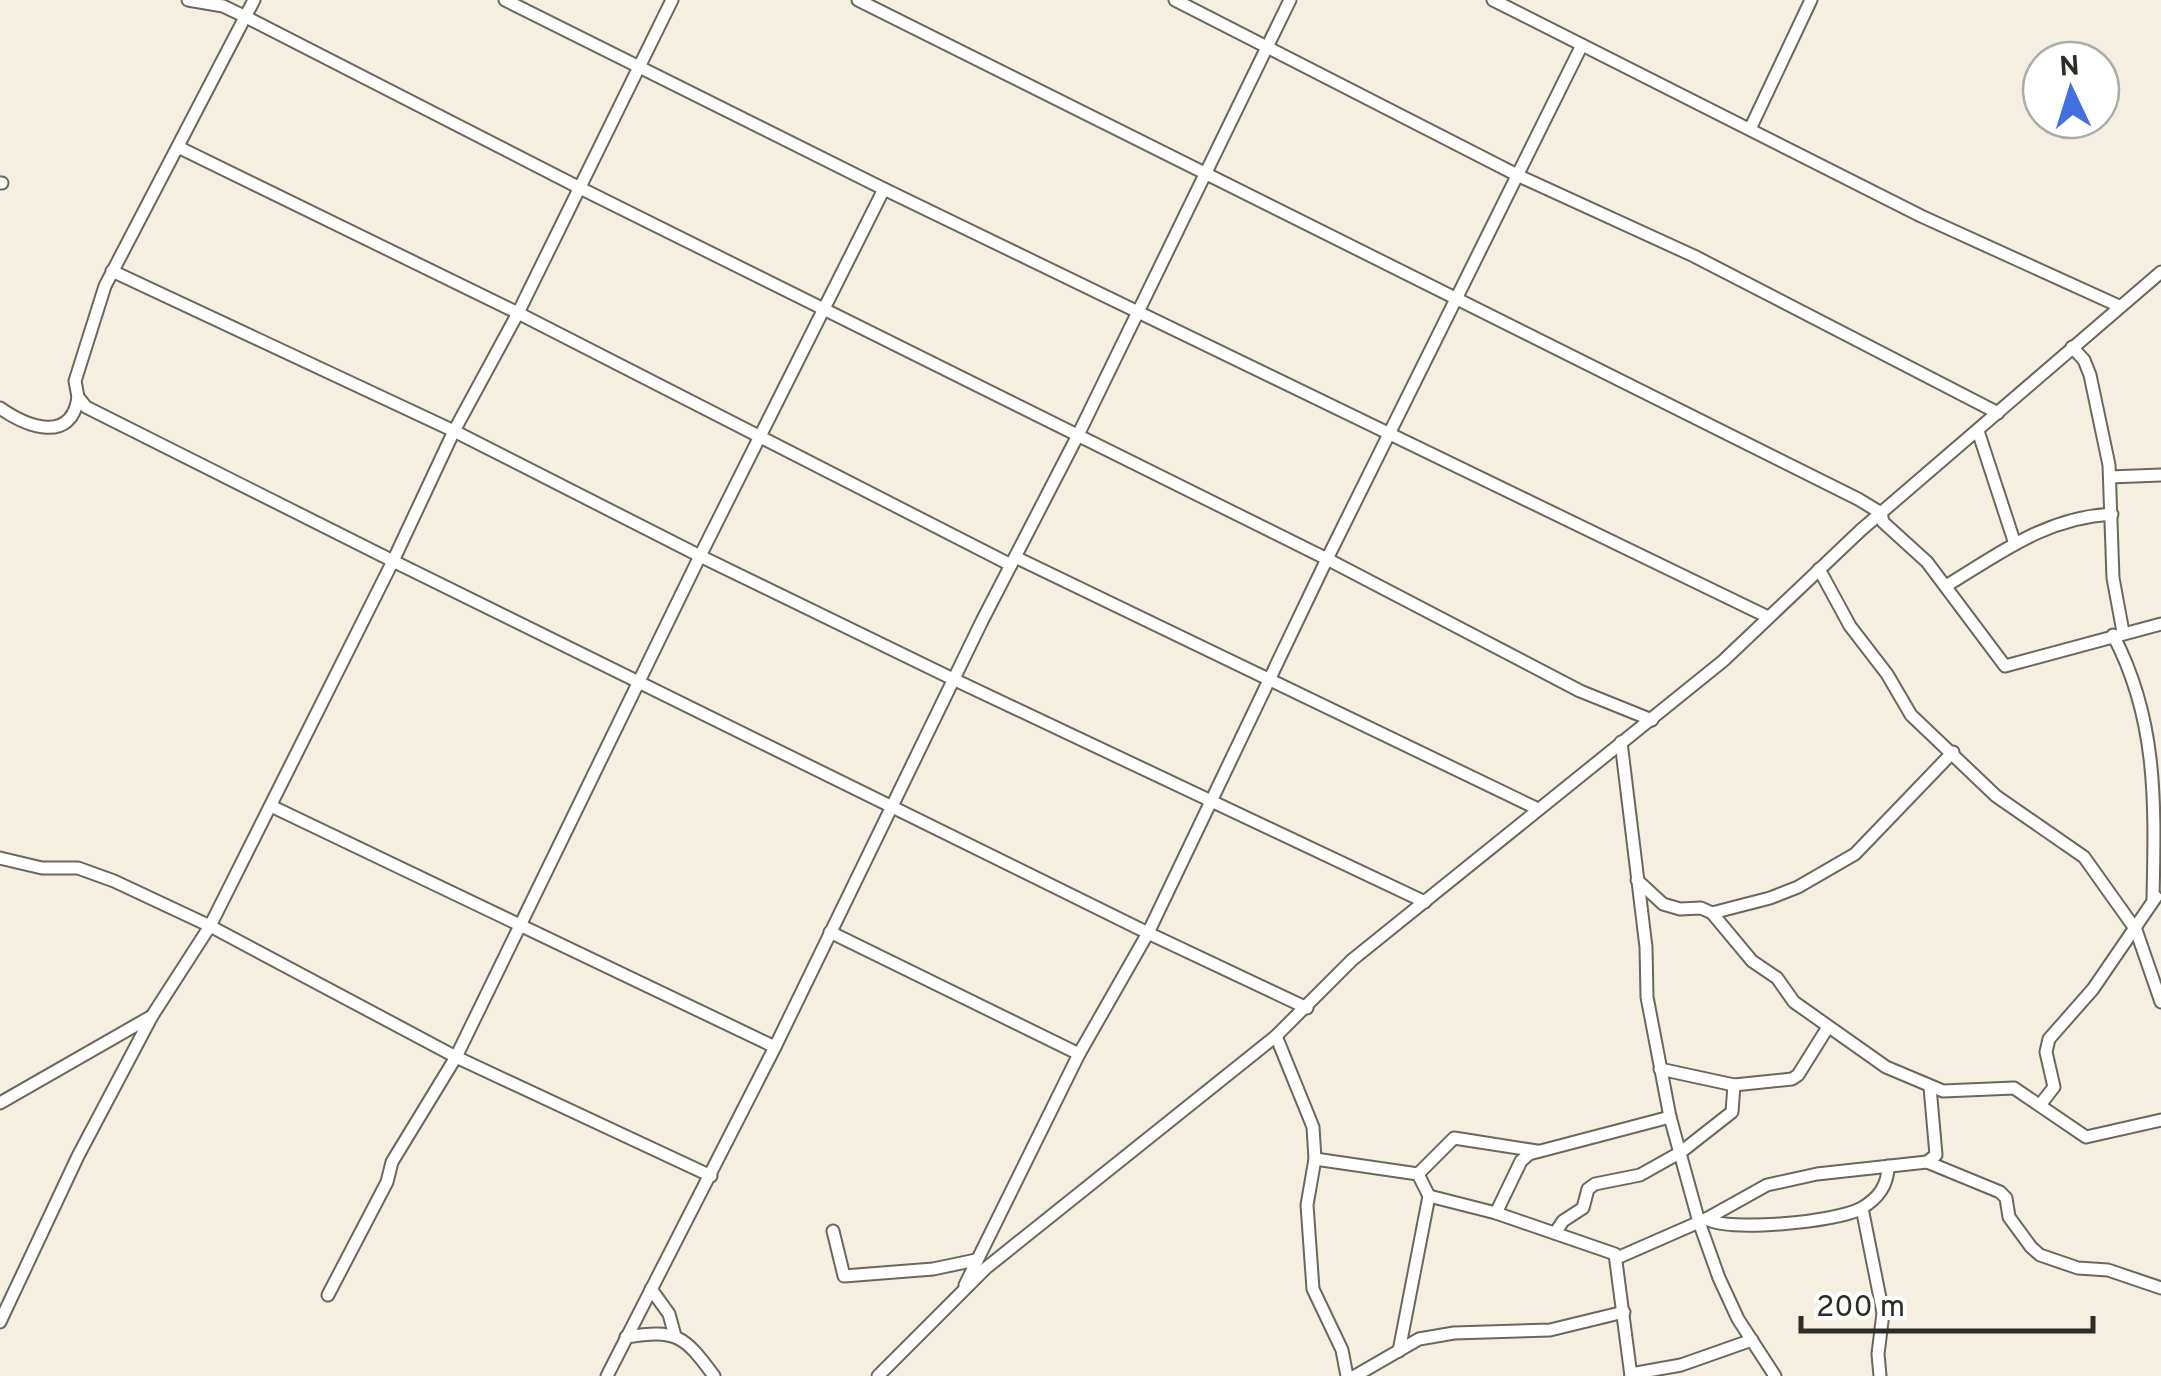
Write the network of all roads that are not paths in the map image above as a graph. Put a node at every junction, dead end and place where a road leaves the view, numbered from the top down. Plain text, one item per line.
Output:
1 (188, 0) edge
2 (254, 0) edge
3 (505, 0) edge
4 (672, 0) edge
5 (858, 0) edge
6 (1175, 0) edge
7 (1290, 0) edge
8 (1493, 0) edge
9 (1811, 0) edge
10 (246, 17) junction
11 (1582, 45) junction
12 (1266, 48) junction
13 (638, 68) junction
14 (1750, 128) junction
15 (178, 147) junction
16 (1208, 173) junction
17 (1519, 176) junction
18 (578, 187) junction
19 (884, 189) junction
20 (112, 271) junction
21 (2161, 272) edge
22 (1456, 298) junction
23 (2118, 306) junction
24 (824, 309) junction
25 (1137, 311) junction
26 (518, 314) junction
27 (2072, 347) junction
28 (78, 397) junction
29 (0, 408) edge
30 (1998, 413) junction
31 (454, 431) junction
32 (1978, 431) junction
33 (1078, 435) junction
34 (1391, 435) junction
35 (760, 438) junction
36 (2161, 475) edge
37 (2110, 477) junction
38 (1880, 513) junction
39 (2112, 514) junction
40 (2015, 544) junction
41 (700, 556) junction
42 (1327, 559) junction
43 (1013, 560) junction
44 (393, 561) junction
45 (1818, 569) junction
46 (1946, 586) junction
47 (1768, 617) junction
48 (2161, 624) edge
49 (2118, 634) junction
50 (953, 679) junction
51 (1271, 680) junction
52 (639, 682) junction
53 (1652, 720) junction
54 (1622, 742) junction
55 (1953, 752) junction
56 (2158, 783) edge
57 (1212, 802) junction
58 (271, 806) junction
59 (892, 806) junction
60 (1538, 809) junction
61 (0, 858) edge
62 (1637, 880) junction
63 (2157, 895) edge
64 (1424, 902) junction
65 (1712, 913) junction
66 (520, 925) junction
67 (210, 926) junction
68 (2136, 930) junction
69 (830, 932) junction
70 (1148, 933) junction
71 (2161, 1002) edge
72 (1307, 1008) junction
73 (152, 1016) junction
74 (1828, 1026) junction
75 (1276, 1036) junction
76 (775, 1047) junction
77 (1080, 1054) junction
78 (456, 1057) junction
79 (1660, 1068) junction
80 (1684, 1076) junction
81 (1734, 1085) junction
82 (1930, 1087) junction
83 (0, 1103) edge
84 (1668, 1103) junction
85 (2040, 1104) junction
86 (1670, 1117) junction
87 (2161, 1120) edge
88 (1536, 1150) junction
89 (1681, 1152) junction
90 (1315, 1159) junction
91 (1928, 1162) junction
92 (1888, 1166) junction
93 (1418, 1174) junction
94 (711, 1176) junction
95 (1430, 1196) junction
96 (1862, 1208) junction
97 (1496, 1213) junction
98 (1702, 1220) junction
99 (833, 1231) dead end
100 (1555, 1233) junction
101 (1617, 1258) junction
102 (976, 1260) junction
103 (2161, 1288) edge
104 (651, 1289) junction
105 (963, 1290) junction
106 (328, 1295) dead end
107 (1624, 1312) junction
108 (0, 1322) edge
109 (675, 1336) junction
110 (626, 1337) junction
111 (1752, 1340) junction
112 (1399, 1351) junction
113 (1631, 1375) edge
114 (607, 1376) edge
115 (714, 1376) edge
116 (878, 1376) edge
117 (1351, 1376) edge
118 (1775, 1376) edge
119 (1880, 1376) edge

1 - 10 street
2 - 10 street
3 - 13 street
4 - 13 street
5 - 16 street
6 - 12 street
7 - 12 street
8 - 11 street
9 - 14 street
10 - 15 street
10 - 18 street
11 - 14 street
11 - 17 street
12 - 16 street
12 - 17 street
13 - 18 street
13 - 19 street
14 - 23 street
15 - 20 street
15 - 26 street
16 - 22 street
16 - 25 street
17 - 22 street
17 - 30 street
18 - 24 street
18 - 26 street
19 - 24 street
19 - 25 street
20 - 28 street
20 - 31 street
21 - 23 street
22 - 34 street
22 - 38 street
23 - 27 street
24 - 33 street
24 - 35 street
25 - 33 street
25 - 34 street
26 - 31 street
26 - 35 street
27 - 30 street
27 - 37 street
28 - 29 street
28 - 44 street
30 - 32 street
31 - 41 street
31 - 44 street
32 - 38 street
32 - 40 street
33 - 42 street
33 - 43 street
34 - 42 street
34 - 47 street
35 - 41 street
35 - 43 street
36 - 37 street
37 - 39 street
38 - 45 street
38 - 46 street
39 - 40 street
39 - 49 street
40 - 46 street
41 - 50 street
41 - 52 street
42 - 51 street
42 - 53 street
43 - 50 street
43 - 51 street
44 - 52 street
44 - 58 street
45 - 47 street
45 - 55 street
46 - 49 street
47 - 53 street
48 - 49 street
49 - 56 street
50 - 57 street
50 - 59 street
51 - 57 street
51 - 60 street
52 - 59 street
52 - 66 street
53 - 54 street
54 - 60 street
54 - 62 street
55 - 65 street
55 - 68 street
56 - 63 street
57 - 64 street
57 - 70 street
58 - 66 street
58 - 67 street
59 - 69 street
59 - 70 street
60 - 64 street
61 - 67 street
62 - 65 street
62 - 79 street
63 - 68 street
64 - 72 street
65 - 74 street
66 - 76 street
66 - 78 street
67 - 73 street
67 - 78 street
68 - 71 street
68 - 85 street
69 - 76 street
69 - 77 street
70 - 72 street
70 - 77 street
72 - 75 street
73 - 83 street
73 - 108 street
74 - 81 street
74 - 82 street
75 - 90 street
75 - 105 street
76 - 94 street
77 - 102 street
78 - 94 street
78 - 106 street
79 - 80 street
79 - 84 street
80 - 81 street
80 - 84 street
81 - 89 street
82 - 85 street
82 - 91 street
84 - 86 street
85 - 87 street
86 - 88 street
86 - 89 street
88 - 93 street
88 - 97 street
89 - 98 street
89 - 100 street
90 - 93 street
90 - 117 street
91 - 92 street
91 - 103 street
92 - 96 street
92 - 98 street
93 - 95 street
94 - 104 street
95 - 97 street
95 - 112 street
96 - 98 street
96 - 119 street
97 - 100 street
98 - 101 street
98 - 111 street
99 - 102 street
100 - 101 street
101 - 107 street
102 - 105 street
104 - 109 street
104 - 110 street
105 - 116 street
107 - 112 street
107 - 113 street
109 - 110 street
109 - 115 street
110 - 114 street
111 - 113 street
111 - 118 street
112 - 117 street

